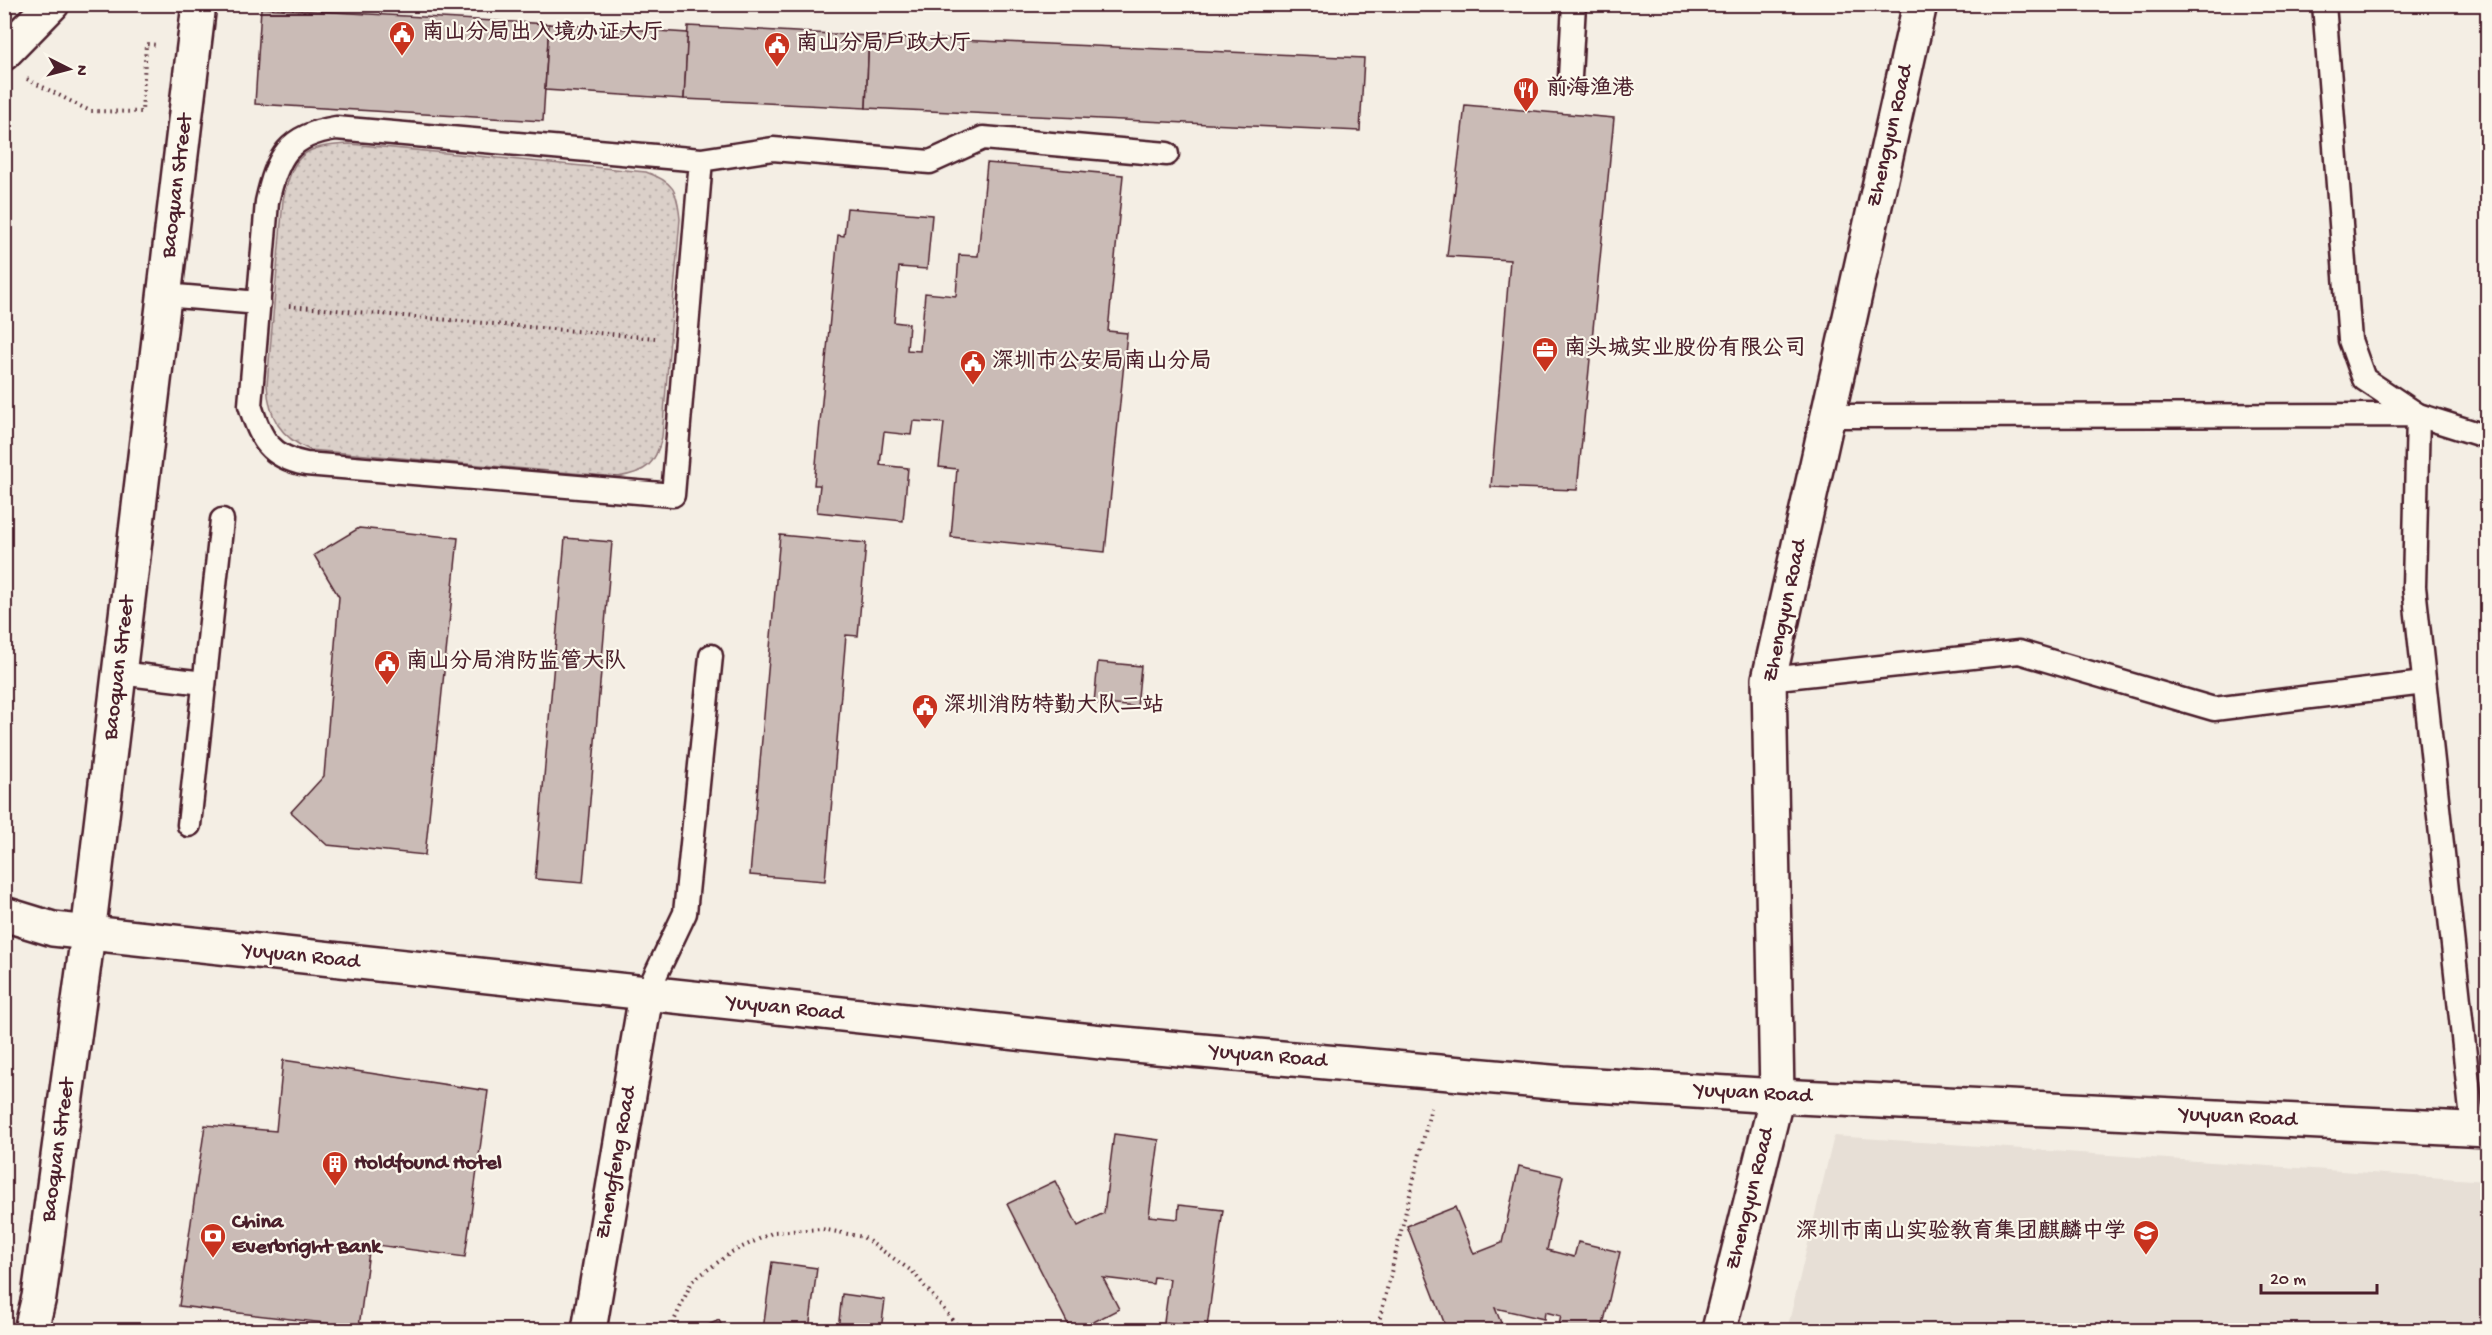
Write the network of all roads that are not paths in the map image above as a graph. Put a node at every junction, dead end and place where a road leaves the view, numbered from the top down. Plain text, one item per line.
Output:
1 (52, 4) edge
2 (199, 4) edge
3 (1574, 4) edge
4 (1920, 4) edge
5 (2324, 4) edge
6 (10, 63) edge
7 (1570, 77) dead end
8 (1167, 154) dead end
9 (701, 160) junction
10 (164, 295) junction
11 (259, 303) junction
12 (2418, 415) junction
13 (1828, 416) junction
14 (2487, 437) edge
15 (222, 520) dead end
16 (711, 656) dead end
17 (119, 673) junction
18 (1768, 679) junction
19 (204, 683) junction
20 (2424, 683) junction
21 (189, 825) dead end
22 (4, 914) edge
23 (53, 929) junction
24 (88, 934) junction
25 (4, 936) edge
26 (646, 994) junction
27 (1777, 1096) junction
28 (2480, 1129) edge
29 (31, 1330) edge
30 (589, 1330) edge
31 (1719, 1330) edge

1 - 6 street
2 - 10 street, Baoquan Street
3 - 7 lane
4 - 13 street, Zhengyun Road
5 - 12 lane
8 - 9 lane
9 - 11 lane
9 - 11 lane
10 - 11 lane
10 - 17 street, Baoquan Street
12 - 13 lane
12 - 14 lane
12 - 20 lane
13 - 18 street, Zhengyun Road
15 - 19 lane
16 - 26 lane
17 - 19 lane
17 - 24 street, Baoquan Street
18 - 20 lane
18 - 27 street, Zhengyun Road
19 - 21 lane
20 - 28 lane
22 - 23 street
23 - 24 street, Yuyuan Road
23 - 25 street
24 - 26 street, Yuyuan Road
24 - 29 street, Baoquan Street
26 - 27 street, Yuyuan Road
26 - 30 street, Zhengfeng Road
27 - 28 street, Yuyuan Road
27 - 31 street, Zhengyun Road

